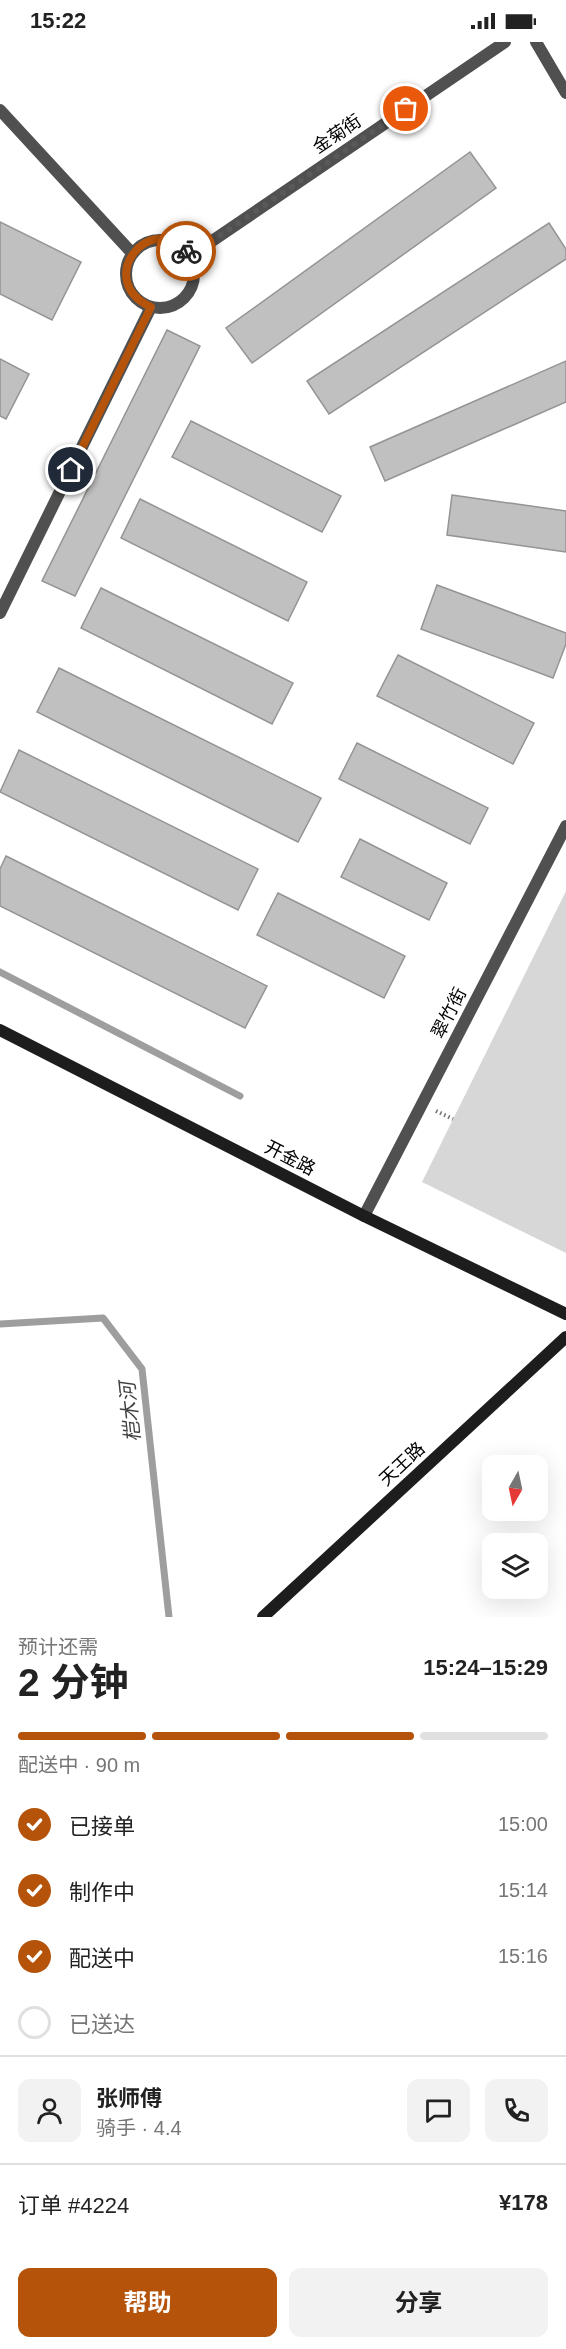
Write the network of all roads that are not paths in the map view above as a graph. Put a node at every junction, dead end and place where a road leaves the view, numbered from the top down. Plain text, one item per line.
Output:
1 (505, 42) edge
2 (536, 42) edge
3 (566, 93) edge
4 (0, 110) edge
5 (132, 253) junction
6 (190, 256) junction
7 (151, 307) junction
8 (0, 613) edge
9 (566, 826) edge
10 (0, 1030) edge
11 (364, 1216) junction
12 (566, 1314) edge
13 (566, 1336) edge
14 (263, 1617) edge

1 - 6 street, 金菊街
2 - 3 street
4 - 5 street
5 - 6 street
5 - 7 street
6 - 7 street
7 - 8 street
9 - 11 street, 翠竹街
10 - 11 street, 开金路
11 - 12 street, 开金路
13 - 14 street, 天王路

